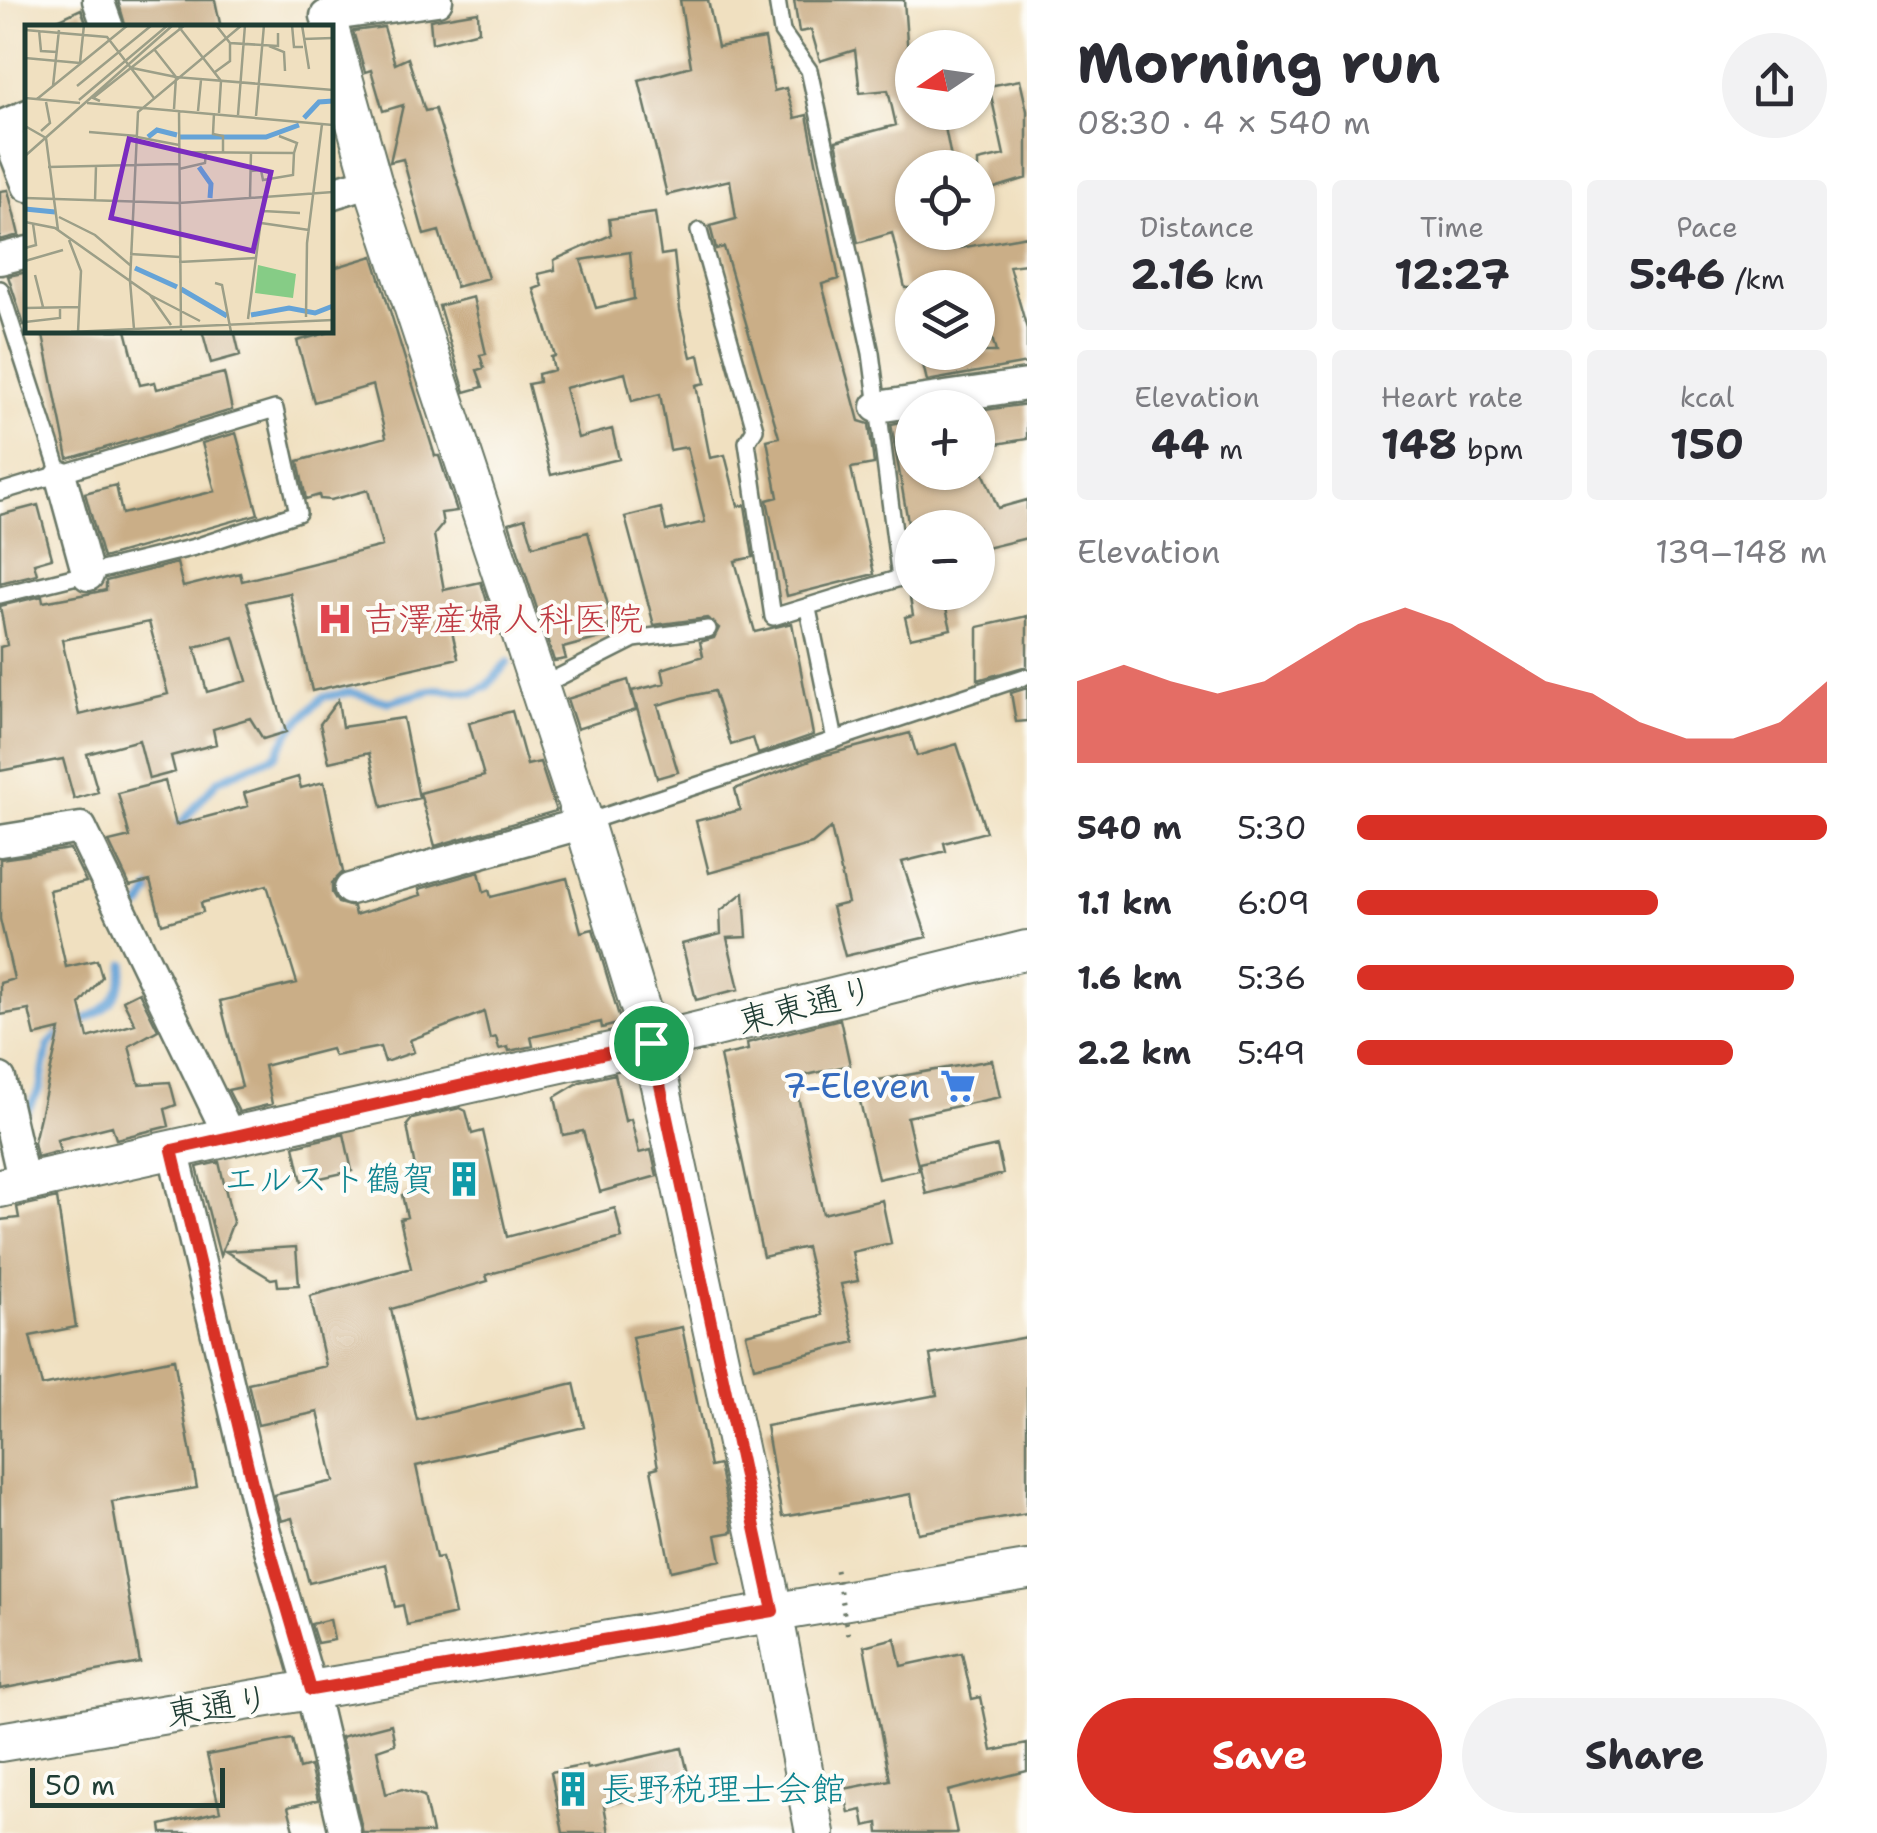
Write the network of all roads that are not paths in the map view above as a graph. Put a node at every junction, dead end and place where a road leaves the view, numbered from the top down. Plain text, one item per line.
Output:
1 (98, 0) edge
2 (437, 0) edge
3 (777, 0) edge
4 (326, 19) edge
5 (107, 25) edge
6 (332, 40) edge
7 (25, 116) edge
8 (25, 178) edge
9 (372, 181) junction
10 (332, 193) edge
11 (699, 230) dead end
12 (25, 253) edge
13 (0, 259) edge
14 (0, 288) edge
15 (1027, 386) edge
16 (877, 407) junction
17 (61, 477) junction
18 (0, 492) edge
19 (88, 575) junction
20 (0, 596) edge
21 (808, 609) junction
22 (708, 629) dead end
23 (1024, 677) dead end
24 (537, 688) junction
25 (835, 740) junction
26 (584, 823) junction
27 (0, 842) edge
28 (350, 890) dead end
29 (1027, 950) edge
30 (651, 1043) junction
31 (0, 1080) edge
32 (229, 1134) junction
33 (172, 1150) junction
34 (12, 1186) edge
35 (1027, 1570) edge
36 (773, 1611) junction
37 (311, 1690) junction
38 (0, 1742) edge
39 (344, 1833) edge
40 (815, 1833) edge

1 - 5 street
2 - 4 street
3 - 16 lane
6 - 9 street
7 - 8 street
9 - 10 street
9 - 24 street
11 - 21 lane
12 - 13 street
14 - 17 lane
15 - 16 street
16 - 21 lane
17 - 18 lane
17 - 19 street
17 - 19 lane
19 - 20 lane
21 - 25 lane
22 - 24 lane
23 - 25 lane
24 - 26 street
25 - 26 lane
26 - 28 street
26 - 30 street
27 - 32 street
29 - 30 street, 東東通り
30 - 32 street, 東東通り
30 - 36 street
31 - 34 street
32 - 33 street, 東東通り
33 - 34 street, 東東通り
33 - 37 street
35 - 36 street, 東通り
36 - 37 street, 東通り
36 - 40 street
37 - 38 street, 東通り
37 - 39 street

